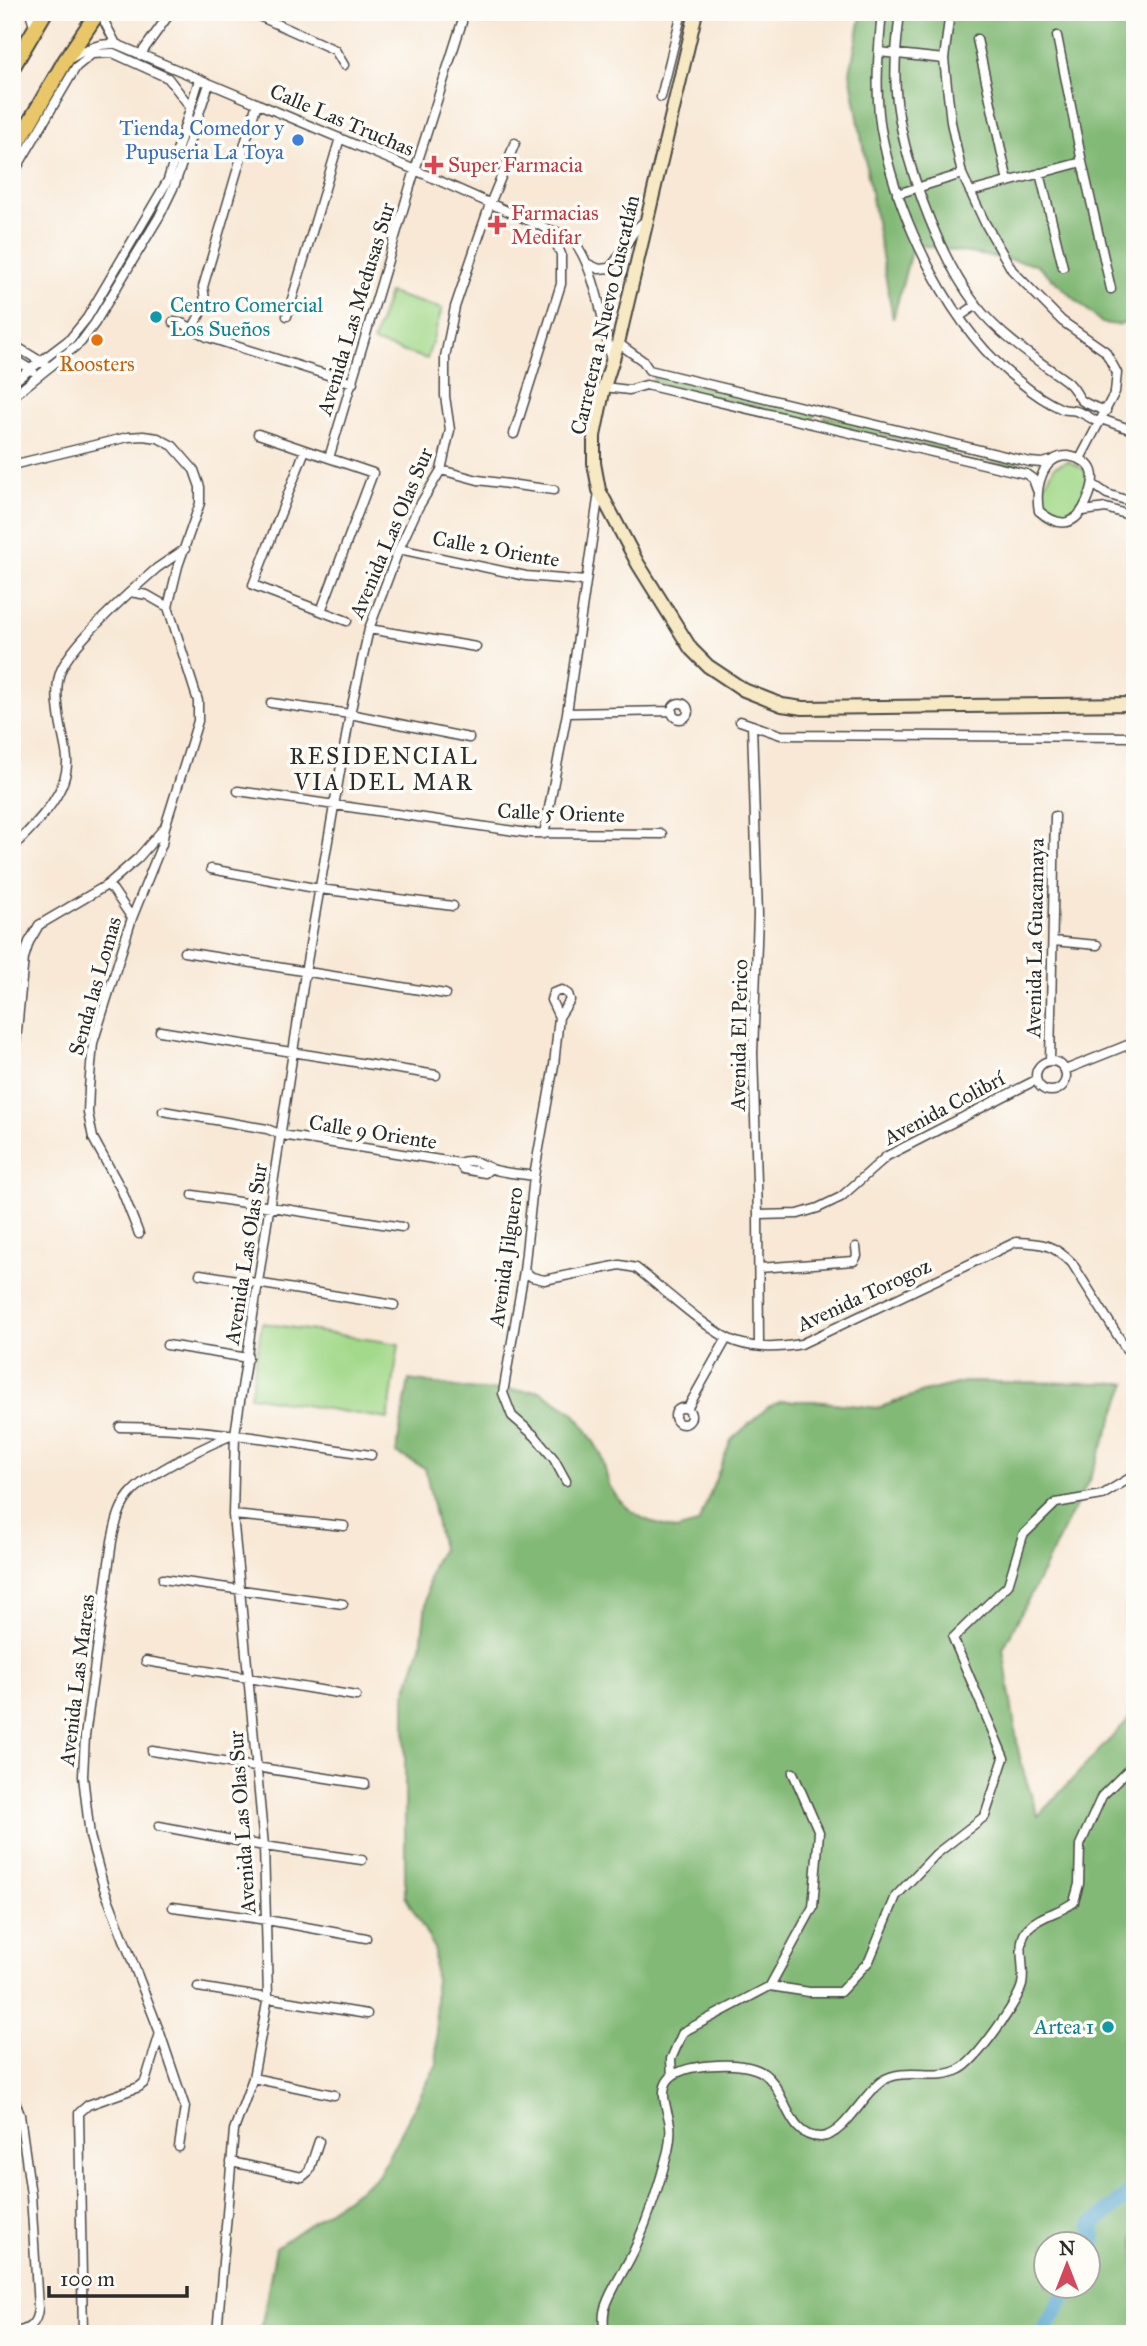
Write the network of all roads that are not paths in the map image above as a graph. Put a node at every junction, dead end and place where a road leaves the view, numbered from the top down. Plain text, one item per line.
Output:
1 (30, 12) edge
2 (45, 12) edge
3 (97, 12) edge
4 (104, 12) edge
5 (171, 12) edge
6 (250, 12) edge
7 (682, 12) edge
8 (696, 12) edge
9 (882, 12) edge
10 (900, 12) edge
11 (950, 12) edge
12 (463, 22) dead end
13 (35, 29) junction
14 (1057, 36) dead end
15 (977, 39) dead end
16 (116, 44) junction
17 (879, 52) junction
18 (895, 53) junction
19 (140, 55) junction
20 (944, 59) junction
21 (65, 61) junction
22 (344, 65) dead end
23 (12, 68) edge
24 (173, 68) junction
25 (167, 78) junction
26 (199, 80) junction
27 (209, 84) junction
28 (661, 97) dead end
29 (257, 103) junction
30 (191, 108) junction
31 (340, 138) junction
32 (515, 143) dead end
33 (17, 157) edge
34 (1083, 162) junction
35 (415, 170) junction
36 (1040, 173) junction
37 (962, 174) junction
38 (12, 176) edge
39 (1008, 182) junction
40 (918, 187) junction
41 (970, 192) junction
42 (897, 194) junction
43 (490, 204) junction
44 (647, 220) junction
45 (550, 230) junction
46 (588, 264) junction
47 (1063, 267) dead end
48 (1111, 289) dead end
49 (976, 305) junction
50 (287, 316) dead end
51 (959, 317) junction
52 (173, 322) dead end
53 (192, 328) junction
54 (618, 342) junction
55 (12, 345) edge
56 (12, 358) edge
57 (42, 362) junction
58 (611, 365) junction
59 (50, 368) junction
60 (32, 370) junction
61 (649, 370) junction
62 (41, 376) junction
63 (12, 383) edge
64 (353, 383) junction
65 (646, 385) junction
66 (604, 387) junction
67 (12, 397) edge
68 (1081, 400) junction
69 (1075, 410) junction
70 (823, 412) junction
71 (1102, 418) junction
72 (820, 426) junction
73 (1135, 430) edge
74 (258, 433) dead end
75 (514, 433) dead end
76 (305, 450) junction
77 (330, 458) junction
78 (1080, 458) junction
79 (1050, 461) junction
80 (12, 465) edge
81 (440, 470) junction
82 (1094, 485) junction
83 (599, 489) junction
84 (1037, 489) junction
85 (554, 490) dead end
86 (1135, 503) edge
87 (1083, 511) junction
88 (1135, 517) edge
89 (185, 549) junction
90 (399, 549) junction
91 (586, 581) junction
92 (130, 592) junction
93 (168, 607) junction
94 (321, 611) junction
95 (347, 621) dead end
96 (369, 629) junction
97 (476, 647) dead end
98 (271, 702) dead end
99 (1135, 704) edge
100 (672, 711) dead end
101 (566, 713) junction
102 (350, 714) junction
103 (740, 721) dead end
104 (752, 725) junction
105 (1135, 737) edge
106 (469, 738) dead end
107 (238, 791) dead end
108 (335, 806) junction
109 (1055, 816) dead end
110 (165, 827) junction
111 (544, 834) junction
112 (662, 834) dead end
113 (12, 849) edge
114 (211, 869) dead end
115 (107, 885) junction
116 (320, 889) junction
117 (453, 906) dead end
118 (132, 918) junction
119 (1052, 941) junction
120 (1097, 944) dead end
121 (184, 952) dead end
122 (305, 973) junction
123 (445, 994) dead end
124 (559, 1017) dead end
125 (160, 1031) dead end
126 (1135, 1042) edge
127 (12, 1050) edge
128 (293, 1051) junction
129 (1050, 1061) junction
130 (1065, 1070) junction
131 (436, 1075) dead end
132 (1035, 1080) junction
133 (163, 1111) dead end
134 (282, 1135) junction
135 (12, 1160) edge
136 (534, 1176) junction
137 (16, 1190) dead end
138 (193, 1195) dead end
139 (270, 1208) junction
140 (758, 1215) junction
141 (402, 1227) dead end
142 (139, 1234) dead end
143 (856, 1247) dead end
144 (759, 1268) junction
145 (524, 1270) junction
146 (200, 1273) dead end
147 (259, 1283) junction
148 (394, 1306) dead end
149 (727, 1338) junction
150 (167, 1345) dead end
151 (759, 1346) junction
152 (248, 1358) junction
153 (1135, 1363) edge
154 (687, 1409) dead end
155 (120, 1427) dead end
156 (235, 1434) junction
157 (371, 1455) dead end
158 (1135, 1475) edge
159 (566, 1481) dead end
160 (233, 1515) junction
161 (344, 1526) dead end
162 (163, 1578) dead end
163 (239, 1588) junction
164 (343, 1604) dead end
165 (146, 1661) dead end
166 (247, 1678) junction
167 (356, 1696) dead end
168 (152, 1751) dead end
169 (1135, 1763) edge
170 (257, 1767) junction
171 (793, 1773) dead end
172 (365, 1784) dead end
173 (159, 1826) dead end
174 (264, 1846) junction
175 (362, 1860) dead end
176 (173, 1907) dead end
177 (267, 1920) junction
178 (366, 1938) dead end
179 (770, 1986) junction
180 (198, 1987) dead end
181 (268, 1997) junction
182 (367, 2014) dead end
183 (160, 2033) junction
184 (672, 2076) junction
185 (253, 2078) junction
186 (12, 2093) edge
187 (334, 2095) dead end
188 (319, 2141) dead end
189 (179, 2147) dead end
190 (231, 2162) junction
191 (12, 2332) edge
192 (83, 2334) edge
193 (217, 2334) edge
194 (604, 2334) edge

1 - 13 street
2 - 13 highway
3 - 21 highway
4 - 16 street
5 - 19 street
6 - 22 street
7 - 28 street
8 - 44 street, Carretera a Nuevo Cuscatlán
9 - 17 street
10 - 18 street
11 - 20 street
12 - 35 street, Avenida Las Medusas Sur
13 - 23 highway
14 - 34 street
15 - 39 street
16 - 19 street, Calle Las Truchas
16 - 21 street
17 - 18 street
17 - 42 street
18 - 20 street
18 - 40 street
19 - 24 street, Calle Las Truchas
20 - 37 street
21 - 33 highway
24 - 25 street
24 - 26 street, Calle Las Truchas
25 - 30 street
25 - 33 street
26 - 27 street, Calle Las Truchas
26 - 30 street
27 - 29 street, Calle Las Truchas
27 - 59 street
29 - 31 street, Calle Las Truchas
29 - 53 street
30 - 57 street
31 - 35 street, Calle Las Truchas
31 - 50 street
32 - 43 street, Avenida Las Olas Sur
33 - 38 street
34 - 36 street
34 - 48 street
35 - 43 street, Calle Las Truchas
35 - 64 street, Avenida Las Medusas Sur
36 - 39 street
36 - 47 street
37 - 40 street
37 - 41 street
39 - 41 street
40 - 42 street
40 - 49 street
41 - 71 street
42 - 51 street
43 - 45 street, Calle Las Truchas
43 - 81 street, Avenida Las Olas Sur
44 - 46 street
44 - 54 street, Carretera a Nuevo Cuscatlán
45 - 46 street, Calle Las Truchas
45 - 75 street
46 - 58 street, Calle Las Truchas
49 - 51 street
49 - 68 street
51 - 69 street
52 - 53 street
53 - 64 street
54 - 58 street, Carretera a Nuevo Cuscatlán
54 - 61 street
55 - 57 street
56 - 60 street
57 - 59 street
57 - 60 street
58 - 66 street, Carretera a Nuevo Cuscatlán
59 - 62 street
60 - 62 street
60 - 63 street
61 - 65 street
61 - 70 street
62 - 67 street
64 - 77 street, Avenida Las Medusas Sur
65 - 66 street
65 - 72 street
66 - 83 street, Carretera a Nuevo Cuscatlán
68 - 69 street
68 - 71 street
69 - 71 street
70 - 72 street
70 - 79 street
71 - 73 street
71 - 78 street
72 - 84 street
74 - 76 street
76 - 77 street
76 - 94 street
77 - 94 street
78 - 79 street
78 - 82 street
79 - 84 street
80 - 89 street
81 - 85 street
81 - 90 street, Avenida Las Olas Sur
82 - 86 street
82 - 87 street
83 - 91 street
83 - 99 street, Carretera a Nuevo Cuscatlán
84 - 87 street
87 - 88 street
89 - 92 street
89 - 93 street
90 - 91 street, Calle 2 Oriente
90 - 96 street, Avenida Las Olas Sur
91 - 101 street
92 - 93 street
92 - 113 street
93 - 110 street, Senda las Lomas
94 - 95 street
96 - 97 street
96 - 102 street, Avenida Las Olas Sur
98 - 102 street
100 - 101 street
101 - 111 street
102 - 106 street
102 - 108 street, Avenida Las Olas Sur
103 - 104 street
104 - 105 street
104 - 140 street, Avenida El Perico
107 - 108 street, Calle 5 Oriente
108 - 111 street, Calle 5 Oriente
108 - 116 street, Avenida Las Olas Sur
109 - 119 street, Avenida La Guacamaya
110 - 115 street
110 - 118 street, Senda las Lomas
111 - 112 street, Calle 5 Oriente
114 - 116 street
115 - 118 street
115 - 127 street
116 - 117 street
116 - 122 street, Avenida Las Olas Sur
118 - 142 street, Senda las Lomas
119 - 120 street
119 - 129 street, Avenida La Guacamaya
121 - 122 street
122 - 123 street
122 - 128 street, Avenida Las Olas Sur
124 - 136 street, Avenida Jilguero
125 - 128 street
126 - 130 street
128 - 131 street
128 - 134 street, Avenida Las Olas Sur
129 - 130 street
129 - 132 street
130 - 132 street
132 - 140 street, Avenida Colibrí
133 - 134 street, Calle 9 Oriente
134 - 136 street, Calle 9 Oriente
134 - 139 street, Avenida Las Olas Sur
135 - 137 street
136 - 145 street, Avenida Jilguero
138 - 139 street
139 - 141 street
139 - 147 street, Avenida Las Olas Sur
140 - 144 street, Avenida El Perico
143 - 144 street
144 - 151 street, Avenida El Perico
145 - 149 street, Avenida Torogoz
145 - 159 street, Avenida Jilguero
146 - 147 street
147 - 148 street
147 - 152 street, Avenida Las Olas Sur
149 - 151 street, Avenida Torogoz
149 - 154 street
150 - 152 street
151 - 153 street, Avenida Torogoz
152 - 156 street, Avenida Las Olas Sur
155 - 156 street
156 - 157 street
156 - 160 street, Avenida Las Olas Sur
156 - 183 street, Avenida Las Mareas
158 - 179 street
160 - 161 street
160 - 163 street, Avenida Las Olas Sur
162 - 163 street
163 - 164 street
163 - 166 street, Avenida Las Olas Sur
165 - 166 street
166 - 167 street
166 - 170 street, Avenida Las Olas Sur
168 - 170 street
169 - 184 street
170 - 172 street
170 - 174 street, Avenida Las Olas Sur
171 - 179 street
173 - 174 street
174 - 175 street
174 - 177 street, Avenida Las Olas Sur
176 - 177 street
177 - 178 street
177 - 181 street, Avenida Las Olas Sur
179 - 184 street
180 - 181 street
181 - 182 street
181 - 185 street, Avenida Las Olas Sur
183 - 189 street, Avenida Las Mareas
183 - 192 street
184 - 194 street
185 - 187 street
185 - 190 street, Avenida Las Olas Sur
186 - 191 street
188 - 190 street
190 - 193 street, Avenida Las Olas Sur

